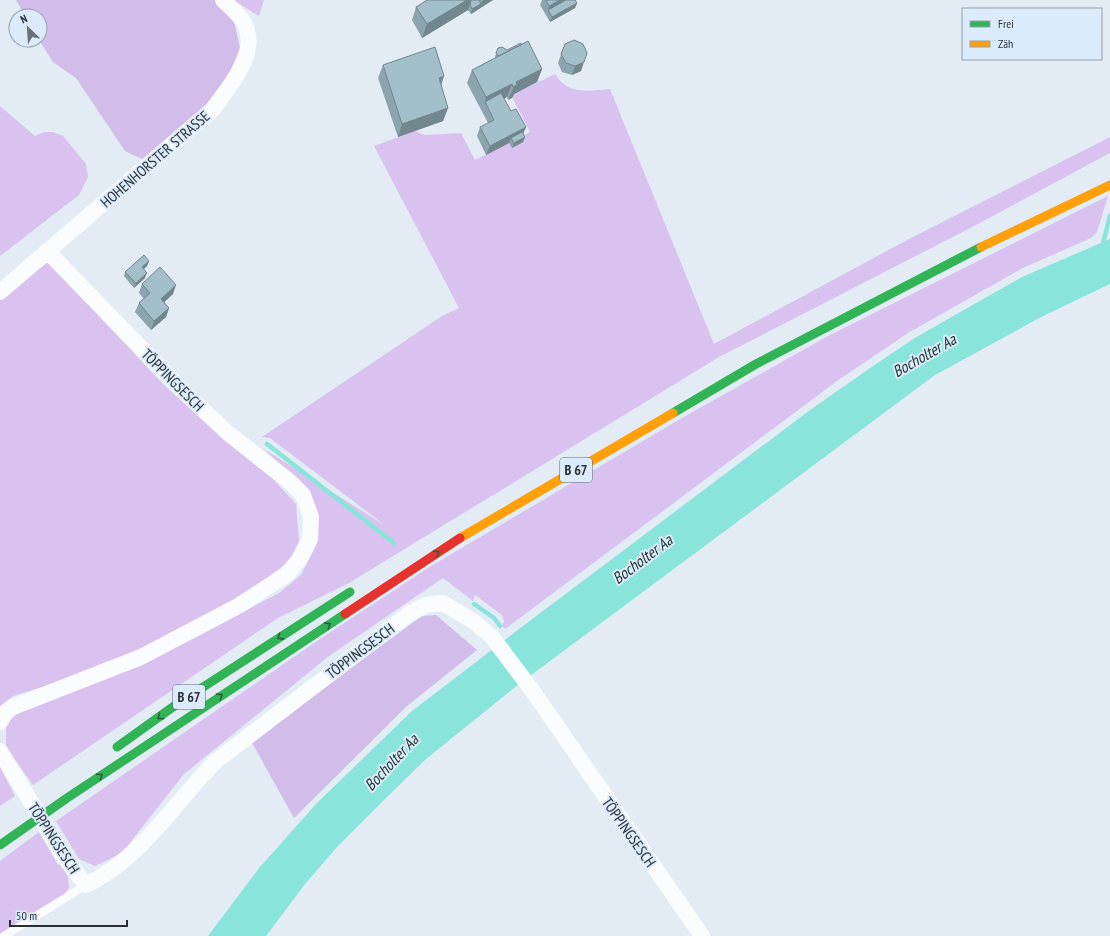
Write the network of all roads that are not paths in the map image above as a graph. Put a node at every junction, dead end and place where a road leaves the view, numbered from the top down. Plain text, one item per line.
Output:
1 (223, 0) edge
2 (1110, 185) edge
3 (47, 251) junction
4 (0, 292) edge
5 (356, 589) dead end
6 (0, 722) edge
7 (108, 754) dead end
8 (3, 757) edge
9 (67, 798) junction
10 (40, 803) dead end
11 (24, 814) dead end
12 (0, 846) edge
13 (0, 853) edge
14 (86, 886) junction
15 (4, 936) edge
16 (702, 936) edge

1 - 3 street, HOHENHORSTER STRASSE
9 -> 2 highway, B 67
3 - 4 street, HOHENHORSTER STRASSE
3 - 6 street, TÖPPINGSESCH
5 -> 7 highway, B 67
8 - 14 street, TÖPPINGSESCH
9 - 12 highway, B 67
9 - 13 highway, B 67
10 - 11 highway
14 - 15 lane
14 - 16 street, TÖPPINGSESCH

